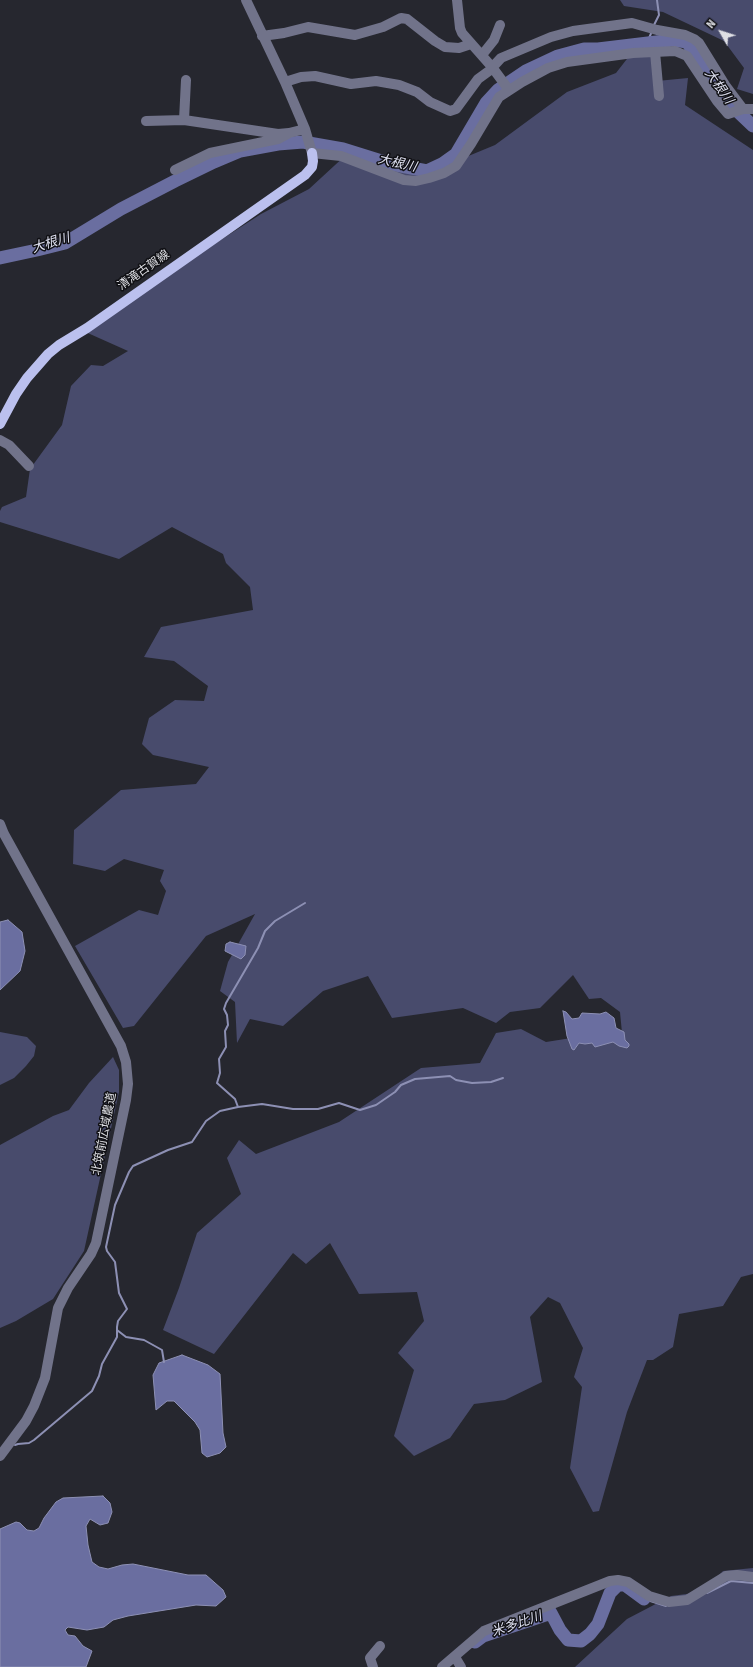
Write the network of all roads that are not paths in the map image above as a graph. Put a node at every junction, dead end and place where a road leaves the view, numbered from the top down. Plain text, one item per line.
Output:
1 (246, 0) edge
2 (457, 0) edge
3 (500, 25) dead end
4 (262, 36) junction
5 (470, 44) junction
6 (655, 52) junction
7 (482, 55) junction
8 (492, 67) junction
9 (186, 80) dead end
10 (285, 82) junction
11 (509, 90) junction
12 (659, 96) dead end
13 (748, 109) edge
14 (184, 120) junction
15 (146, 121) dead end
16 (305, 129) junction
17 (289, 132) junction
18 (312, 153) junction
19 (175, 170) dead end
20 (0, 424) edge
21 (0, 440) edge
22 (29, 466) dead end
23 (0, 824) edge
24 (0, 1456) edge
25 (753, 1578) edge
26 (380, 1646) dead end
27 (455, 1657) junction
28 (373, 1667) edge
29 (442, 1667) edge
30 (461, 1667) edge

1 - 4 street
2 - 5 street
3 - 7 street
4 - 5 street
4 - 10 street
5 - 7 street
6 - 11 street
6 - 12 street
6 - 13 street
7 - 8 street
8 - 10 street
8 - 11 street
8 - 13 street
9 - 14 street
10 - 16 street
11 - 18 street
14 - 15 street
14 - 17 street
16 - 17 street
16 - 18 street
17 - 19 street
18 - 20 main road, 清滝古賀線
21 - 22 street
23 - 24 street, 北筑前広域農道
25 - 27 street
26 - 28 street
27 - 29 street
27 - 30 street

